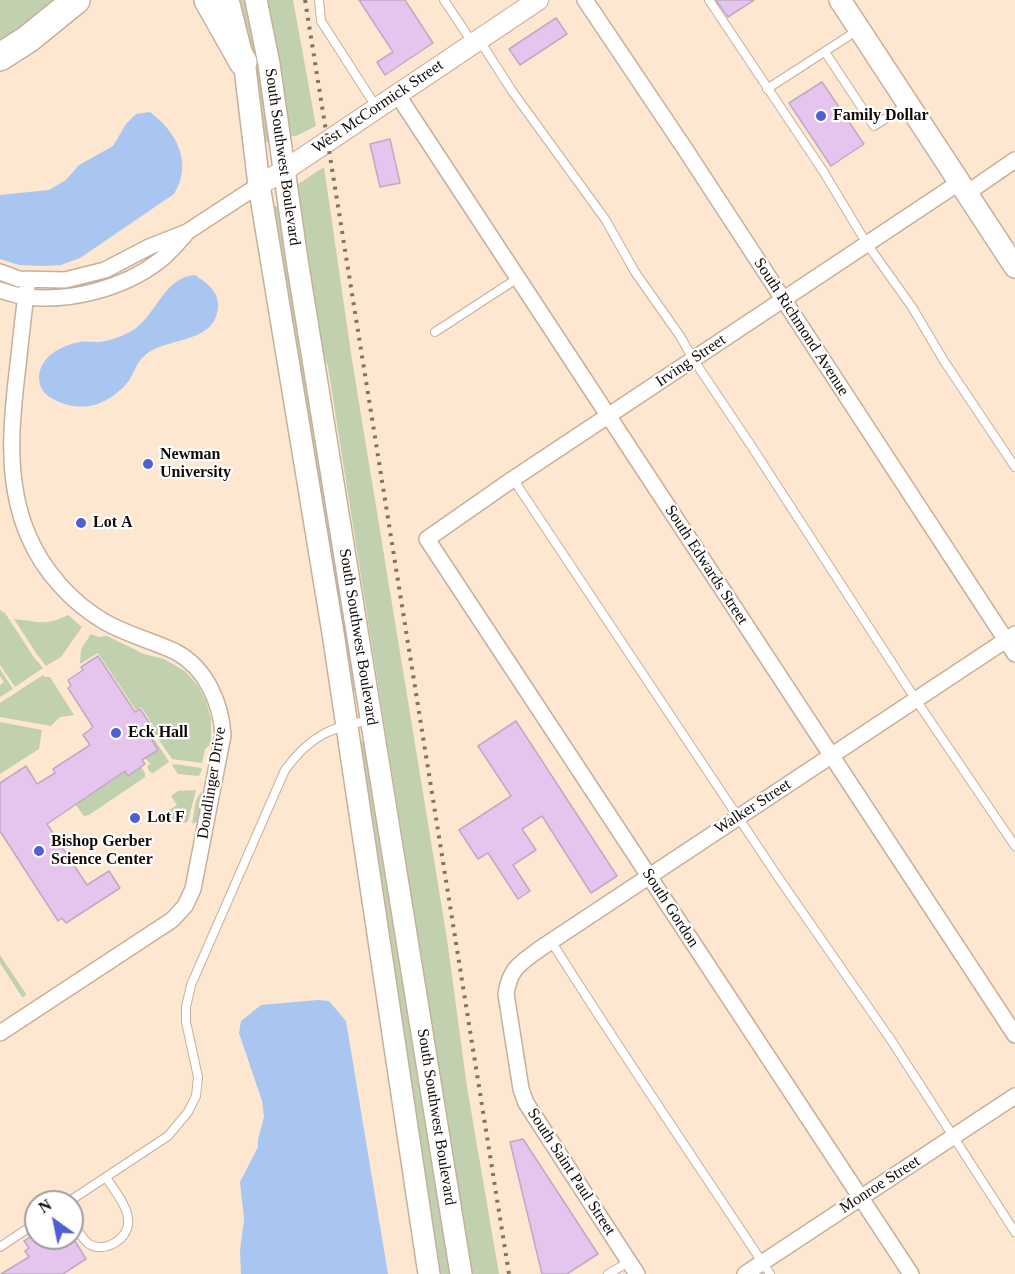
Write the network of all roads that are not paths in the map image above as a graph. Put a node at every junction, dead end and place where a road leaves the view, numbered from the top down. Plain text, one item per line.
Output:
1 (76, 0) edge
2 (208, 0) edge
3 (228, 0) edge
4 (256, 0) edge
5 (319, 0) edge
6 (444, 0) edge
7 (538, 0) edge
8 (585, 0) edge
9 (709, 0) edge
10 (840, 0) edge
11 (859, 30) junction
12 (476, 41) junction
13 (825, 52) junction
14 (0, 57) edge
15 (243, 62) junction
16 (767, 89) junction
17 (397, 94) junction
18 (908, 104) junction
19 (377, 108) junction
20 (1015, 160) edge
21 (285, 170) junction
22 (259, 185) junction
23 (963, 188) junction
24 (187, 232) junction
25 (867, 244) junction
26 (1015, 267) edge
27 (0, 273) edge
28 (518, 278) junction
29 (28, 280) junction
30 (0, 290) edge
31 (25, 297) junction
32 (783, 300) junction
33 (435, 332) dead end
34 (693, 359) junction
35 (608, 416) junction
36 (1015, 467) edge
37 (513, 479) junction
38 (429, 542) joint
39 (1010, 637) edge
40 (1015, 654) edge
41 (915, 700) junction
42 (372, 720) junction
43 (346, 724) junction
44 (831, 756) junction
45 (739, 816) junction
46 (1015, 846) edge
47 (649, 876) junction
48 (551, 941) junction
49 (506, 994) joint
50 (0, 1033) edge
51 (1015, 1035) edge
52 (1015, 1096) edge
53 (953, 1137) junction
54 (106, 1177) junction
55 (84, 1192) edge
56 (861, 1197) junction
57 (24, 1231) edge
58 (1015, 1232) edge
59 (84, 1239) edge
60 (0, 1247) edge
61 (633, 1268) edge
62 (767, 1268) edge
63 (429, 1274) edge
64 (462, 1274) edge
65 (608, 1274) edge
66 (746, 1274) edge
67 (911, 1274) edge

1 - 14 highway
2 - 15 highway
3 - 15 main road, South Southwest Boulevard
4 - 21 main road, South Southwest Boulevard
5 - 19 lane
6 - 12 lane
7 - 12 street, West McCormick Street
8 - 32 street, South Richmond Avenue
9 - 16 lane
10 - 11 main road
11 - 13 lane
11 - 18 main road
12 - 17 street, West McCormick Street
12 - 34 lane
13 - 16 lane
13 - 18 lane
15 - 22 main road, South Southwest Boulevard
16 - 25 lane
17 - 19 street, West McCormick Street
17 - 28 street, South Edwards Street
18 - 23 main road
19 - 21 street, West McCormick Street
20 - 23 street, Irving Street
21 - 22 street, West McCormick Street
21 - 42 main road, South Southwest Boulevard
22 - 24 street, West McCormick Street
22 - 43 main road, South Southwest Boulevard
23 - 25 street, Irving Street
23 - 26 main road
24 - 29 street, West McCormick Street
24 - 31 street, West McCormick Street
25 - 32 street, Irving Street
25 - 36 lane
27 - 29 street, West McCormick Street
28 - 33 lane
28 - 35 street, South Edwards Street
29 - 31 street, Dondlinger Drive
30 - 31 street, West McCormick Street
31 - 50 street, Dondlinger Drive
32 - 34 street, Irving Street
32 - 39 street, South Richmond Avenue
34 - 35 street, Irving Street
34 - 41 lane
35 - 37 street, Irving Street
35 - 44 street, South Edwards Street
37 - 38 street, Irving Street
37 - 45 lane
38 - 47 street, South Gordon
39 - 40 street, South Richmond Avenue
39 - 41 street, Walker Street
41 - 44 street, Walker Street
41 - 46 lane
42 - 43 lane
42 - 64 main road, South Southwest Boulevard
43 - 54 lane
43 - 63 main road, South Southwest Boulevard
44 - 45 street, Walker Street
44 - 51 street, South Edwards Street
45 - 47 street, Walker Street
45 - 53 lane
47 - 48 street, Walker Street
47 - 56 street, South Gordon
48 - 49 street, Walker Street
48 - 62 lane
49 - 61 street, South Saint Paul Street
52 - 53 street, Monroe Street
53 - 56 street, Monroe Street
53 - 58 lane
54 - 55 lane
54 - 59 lane
56 - 62 street, Monroe Street
56 - 67 street, South Gordon
57 - 60 lane
61 - 65 lane
62 - 66 street, Monroe Street

